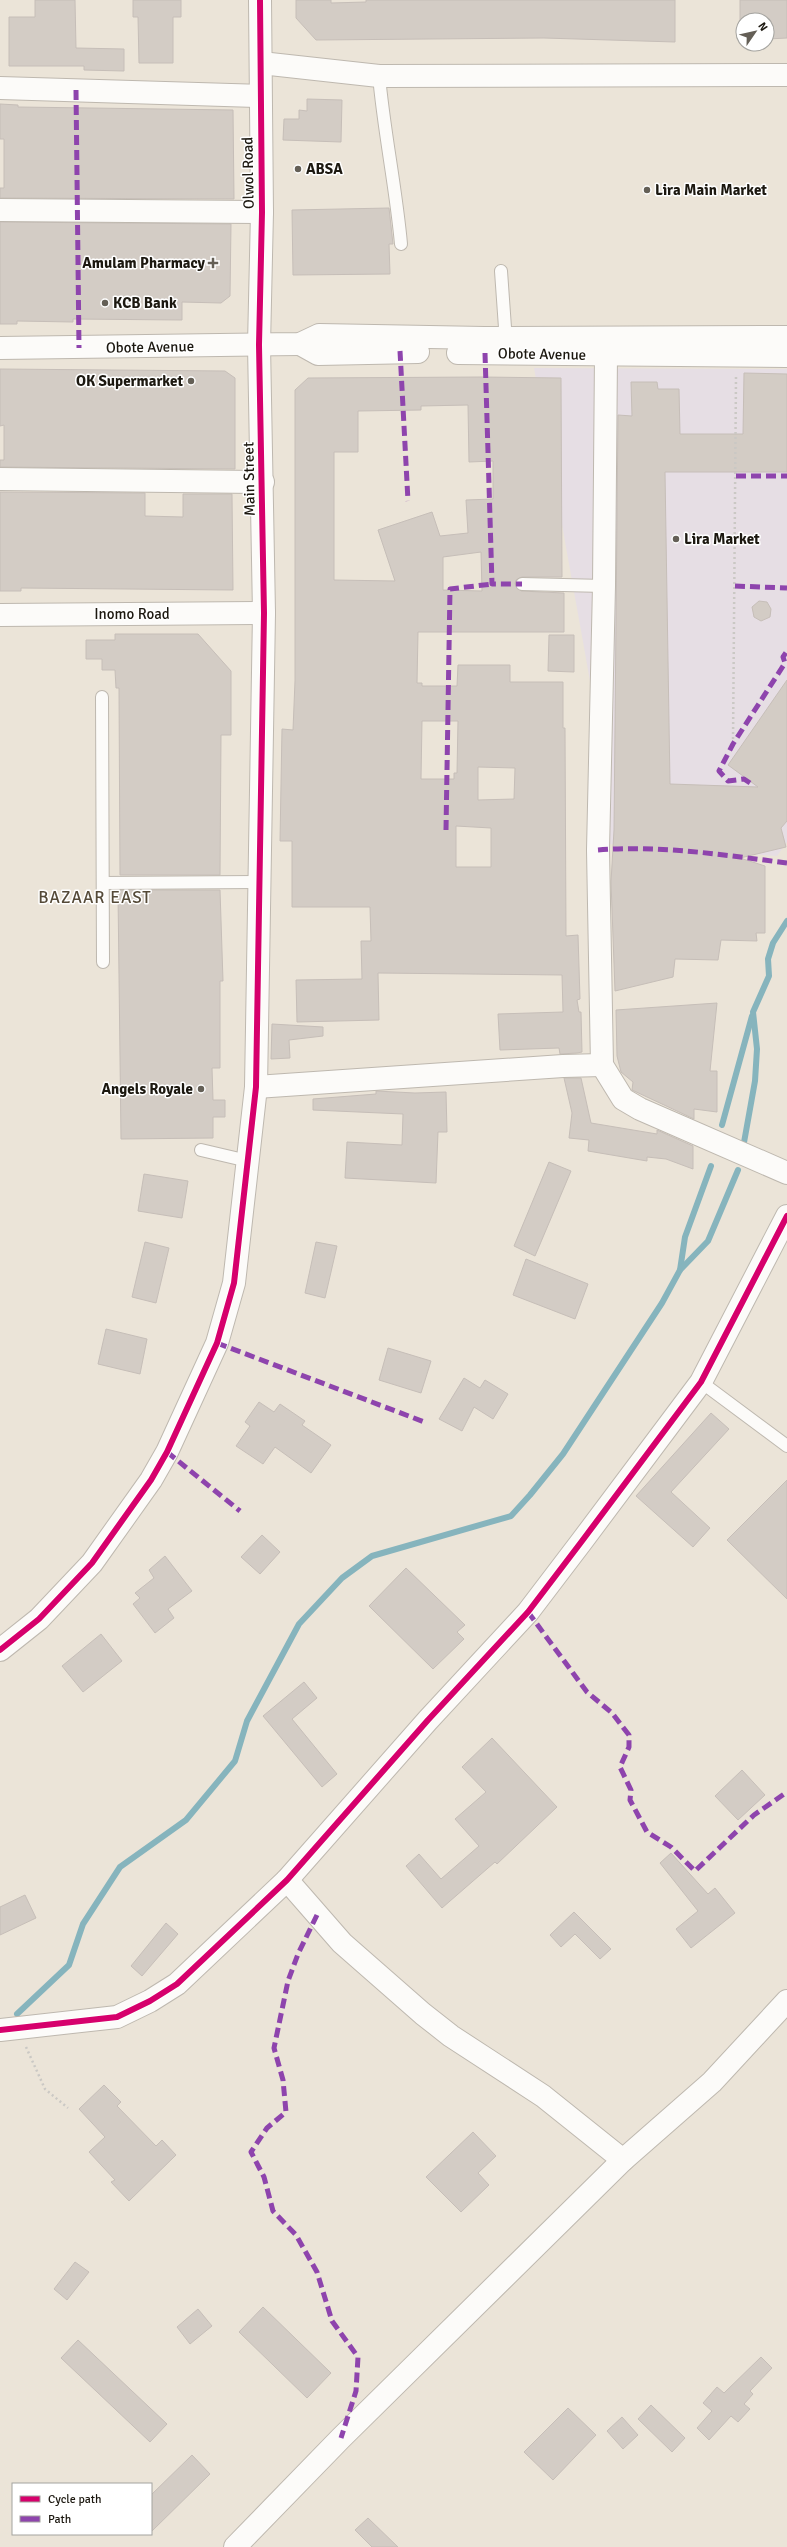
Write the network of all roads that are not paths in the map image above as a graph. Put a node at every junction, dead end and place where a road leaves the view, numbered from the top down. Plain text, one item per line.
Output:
1 (260, 0) edge
2 (261, 63) junction
3 (787, 75) edge
4 (379, 76) junction
5 (0, 88) edge
6 (260, 96) junction
7 (0, 210) edge
8 (262, 212) junction
9 (401, 244) dead end
10 (501, 271) dead end
11 (787, 338) edge
12 (259, 345) junction
13 (507, 346) junction
14 (0, 348) edge
15 (606, 356) junction
16 (787, 356) edge
17 (0, 479) edge
18 (263, 482) junction
19 (522, 584) dead end
20 (604, 586) junction
21 (264, 613) junction
22 (0, 615) edge
23 (102, 697) dead end
24 (258, 882) junction
25 (103, 883) junction
26 (103, 962) dead end
27 (602, 1065) junction
28 (256, 1087) junction
29 (201, 1150) dead end
30 (248, 1160) junction
31 (787, 1173) edge
32 (787, 1216) edge
33 (701, 1382) junction
34 (787, 1446) edge
35 (0, 1650) edge
36 (287, 1880) junction
37 (787, 2001) edge
38 (9, 2029) edge
39 (623, 2160) junction
40 (235, 2547) edge

1 - 2 street, Olwol Road
2 - 4 street
2 - 6 street, Olwol Road
3 - 4 street
4 - 9 lane
5 - 6 street
6 - 8 street, Olwol Road
7 - 8 street
8 - 12 street, Olwol Road
10 - 13 lane
11 - 13 street, Obote Avenue
12 - 13 street, Obote Avenue
12 - 14 street, Obote Avenue
12 - 18 street, Main Street
13 - 15 street, Obote Avenue
15 - 16 street, Obote Avenue
15 - 20 street
17 - 18 street
18 - 21 street, Main Street
19 - 20 lane
20 - 27 street
21 - 22 street, Inomo Road
21 - 24 street, Main Street
23 - 25 lane
24 - 25 lane
24 - 28 street, Main Street
25 - 26 lane
27 - 28 street
27 - 31 street
28 - 30 street, Main Street
29 - 30 lane
30 - 35 street, Main Street
32 - 33 street
33 - 34 lane
33 - 36 street
36 - 38 street
36 - 39 street
37 - 39 street
39 - 40 street

